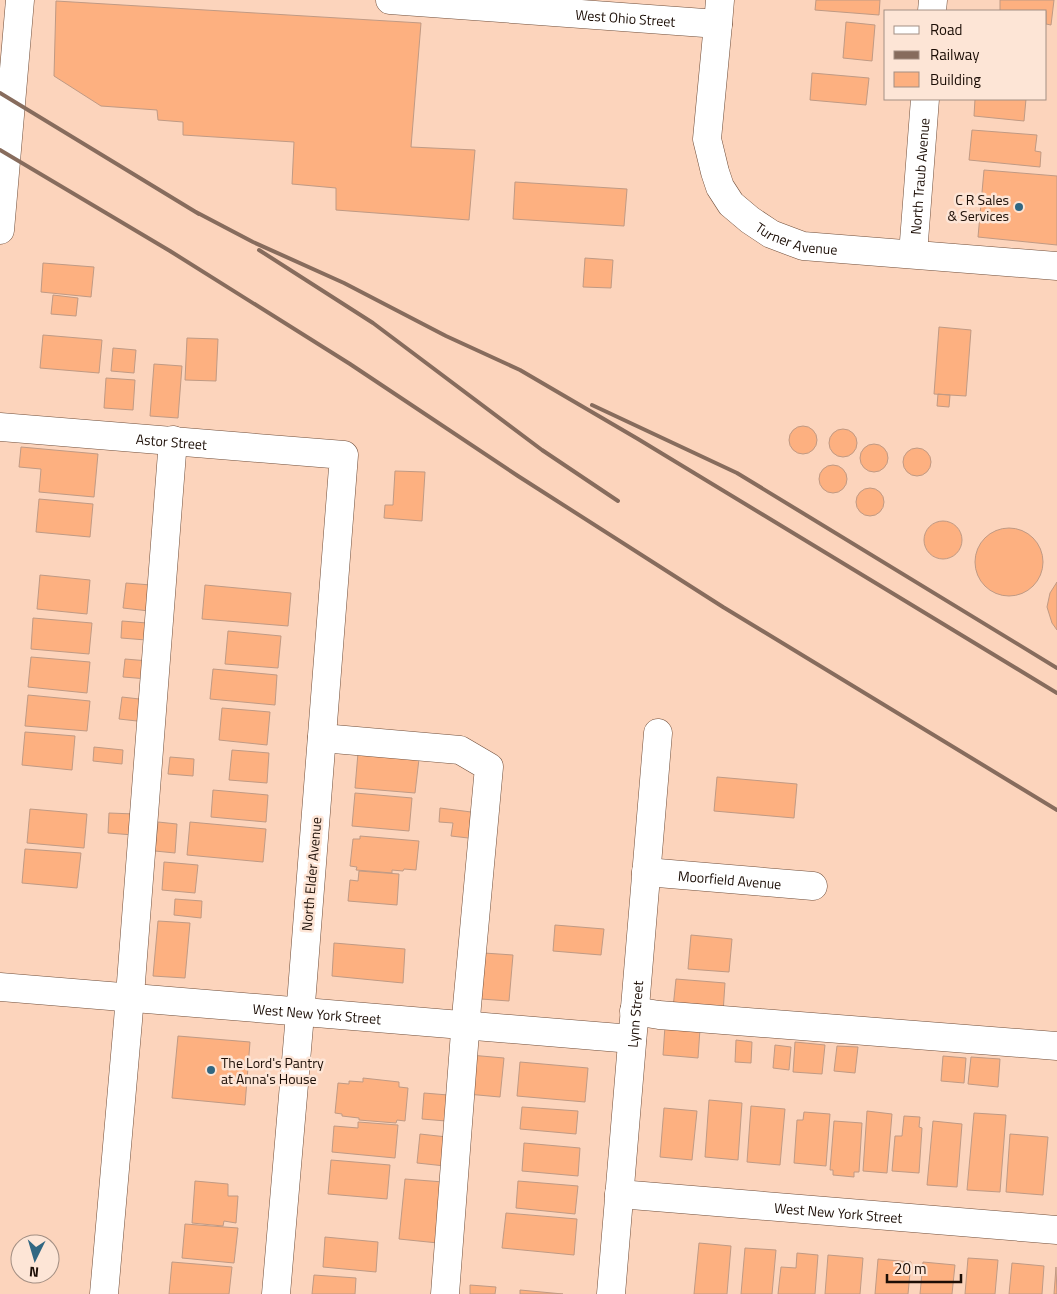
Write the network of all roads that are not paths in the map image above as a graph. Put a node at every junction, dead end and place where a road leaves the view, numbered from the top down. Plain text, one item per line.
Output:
1 (20, 0) edge
2 (390, 0) edge
3 (478, 3) edge
4 (719, 12) edge
5 (925, 100) edge
6 (0, 230) edge
7 (912, 254) junction
8 (1057, 266) edge
9 (0, 427) edge
10 (173, 440) junction
11 (344, 454) joint
12 (658, 733) dead end
13 (322, 738) junction
14 (646, 872) junction
15 (813, 886) dead end
16 (0, 987) edge
17 (130, 997) junction
18 (634, 1011) junction
19 (300, 1012) junction
20 (466, 1025) junction
21 (632, 1039) junction
22 (1057, 1046) edge
23 (619, 1194) junction
24 (1057, 1230) edge
25 (104, 1294) edge
26 (276, 1294) edge
27 (445, 1294) edge
28 (611, 1294) edge

1 - 6 street
2 - 3 street, West Ohio Street
3 - 4 street, West Ohio Street
4 - 7 street, Turner Avenue
5 - 7 street, North Traub Avenue
7 - 8 street, Turner Avenue
9 - 10 street, Astor Street
10 - 11 street, Astor Street
10 - 17 street
11 - 13 street, North Elder Avenue
12 - 14 street, Lynn Street
13 - 19 street, North Elder Avenue
13 - 20 street
14 - 15 street, Moorfield Avenue
14 - 18 street, Lynn Street
16 - 17 street, West New York Street
17 - 19 street, West New York Street
17 - 25 street
18 - 21 street, Lynn Street
18 - 22 street
19 - 20 street, West New York Street
19 - 26 street, North Elder Avenue
20 - 21 street, West New York Street
20 - 27 street
21 - 23 street, Lynn Street
23 - 24 street, West New York Street
23 - 28 street, Lynn Street

